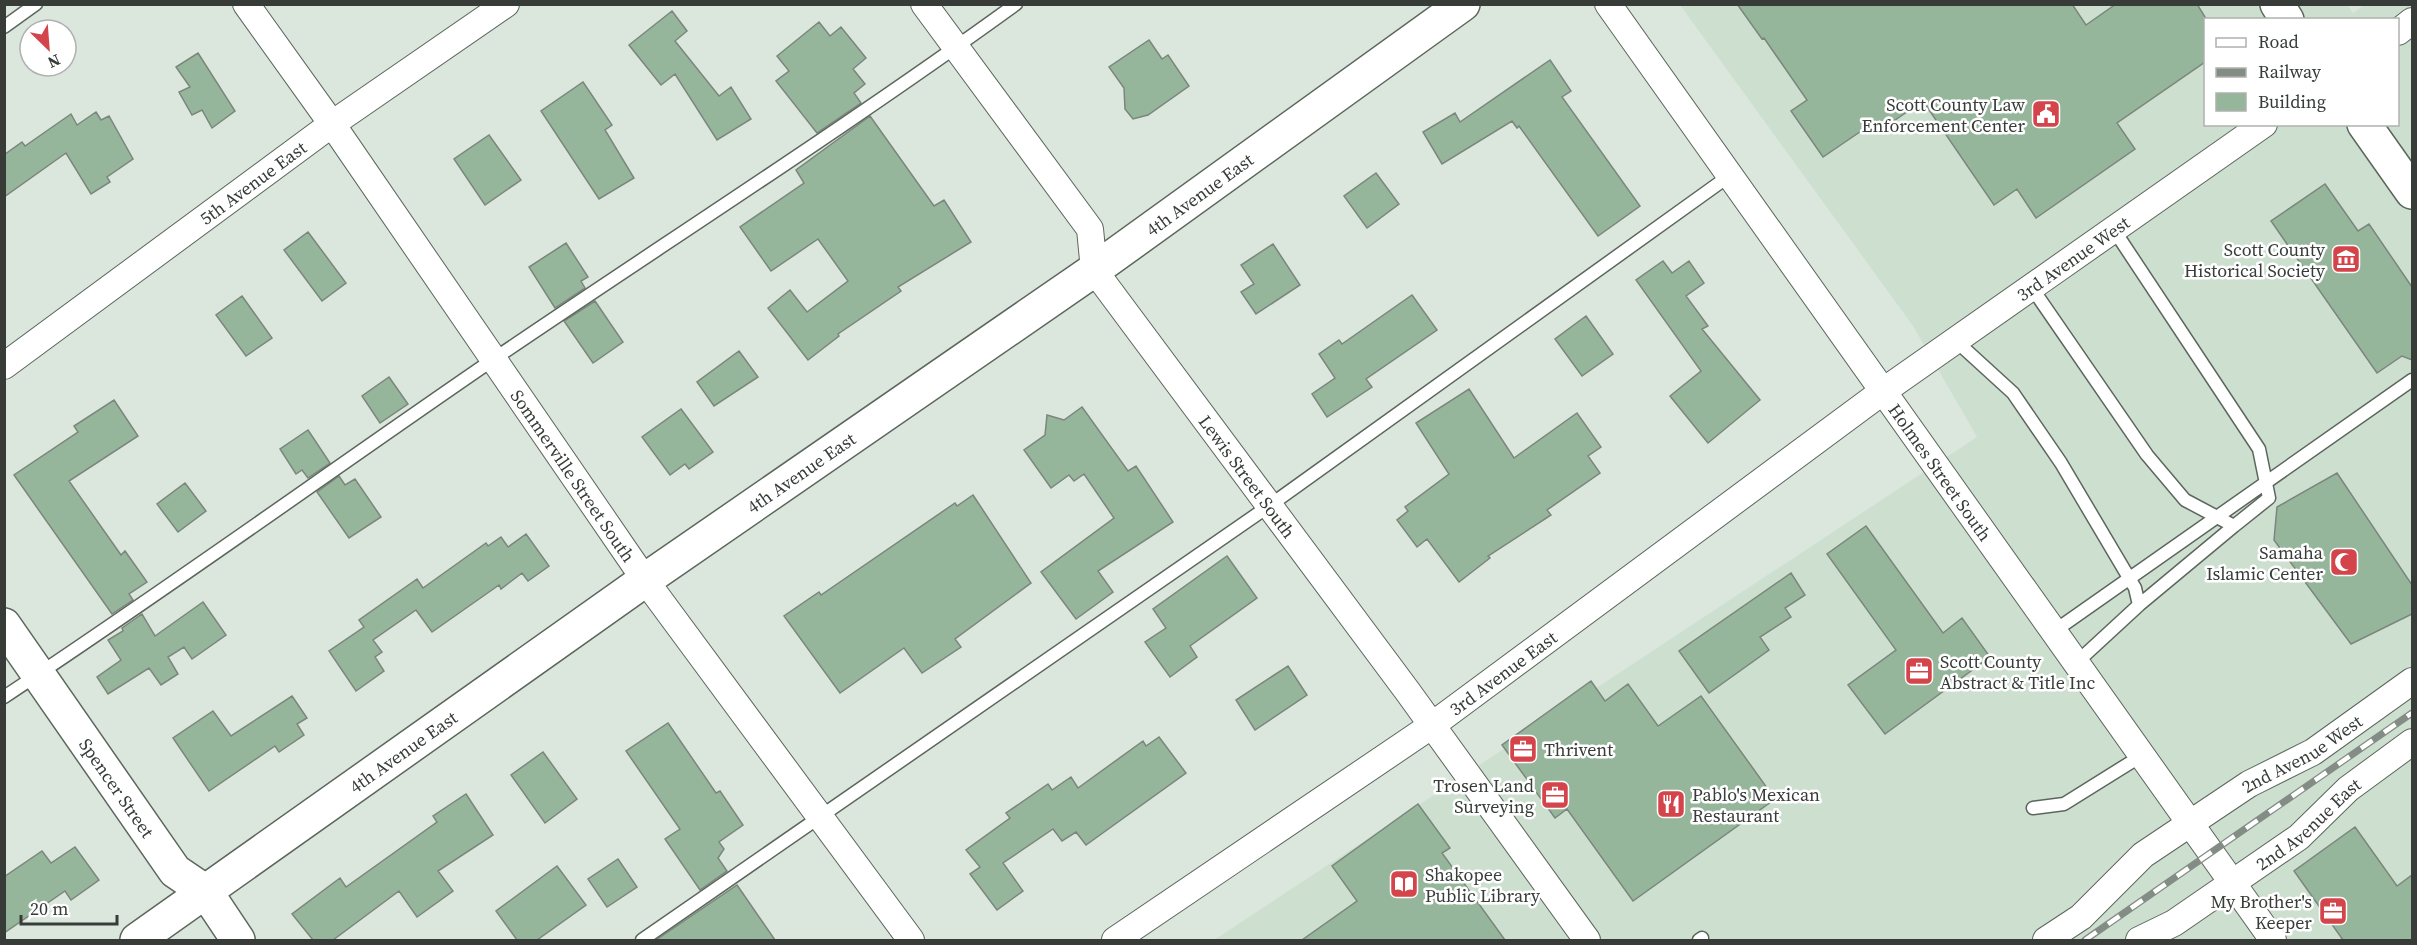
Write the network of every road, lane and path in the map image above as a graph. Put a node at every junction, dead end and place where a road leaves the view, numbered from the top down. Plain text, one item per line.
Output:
1 (36, 4) edge
2 (246, 4) edge
3 (506, 4) edge
4 (924, 4) edge
5 (1017, 4) edge
6 (1463, 4) edge
7 (1608, 4) edge
8 (2277, 4) edge
9 (2286, 18) edge
10 (2412, 21) edge
11 (4, 27) edge
12 (2399, 31) edge
13 (956, 47) junction
14 (332, 124) junction
15 (2261, 126) edge
16 (2365, 126) edge
17 (1730, 176) junction
18 (2412, 192) edge
19 (2114, 230) junction
20 (1094, 270) junction
21 (2032, 288) junction
22 (1956, 341) junction
23 (494, 359) junction
24 (4, 366) edge
25 (2412, 380) edge
26 (1882, 392) junction
27 (2266, 483) junction
28 (1269, 506) junction
29 (2217, 518) junction
30 (2234, 526) junction
31 (2129, 579) junction
32 (645, 580) junction
33 (2139, 605) junction
34 (4, 625) edge
35 (2053, 632) junction
36 (2075, 664) junction
37 (38, 675) junction
38 (2412, 681) edge
39 (4, 697) edge
40 (1431, 726) junction
41 (2412, 742) edge
42 (2141, 756) junction
43 (2032, 808) dead end
44 (820, 818) junction
45 (2189, 824) junction
46 (2232, 884) junction
47 (206, 892) junction
48 (1121, 939) edge
49 (137, 940) edge
50 (238, 940) edge
51 (642, 940) edge
52 (911, 940) edge
53 (1587, 940) edge
54 (2046, 940) edge
55 (2139, 940) edge
56 (2273, 940) edge

1 - 11 lane
2 - 14 street, Sommerville Street South
3 - 14 street, 5th Avenue East
4 - 13 street
5 - 13 lane
6 - 20 street, 4th Avenue East
7 - 17 street, Holmes Street South
8 - 9 street
10 - 12 street
13 - 20 street
13 - 23 lane
14 - 23 street, Sommerville Street South
14 - 24 street, 5th Avenue East
15 - 19 street, 3rd Avenue West
16 - 18 street
17 - 26 street, Holmes Street South
17 - 28 lane
19 - 21 street, 3rd Avenue West
19 - 27 lane
20 - 28 street, Lewis Street South
20 - 32 street, 4th Avenue East
21 - 22 street, 3rd Avenue West
21 - 29 lane
22 - 26 street, 3rd Avenue West
22 - 31 lane
23 - 32 street, Sommerville Street South
23 - 37 lane
25 - 27 lane
26 - 35 street, Holmes Street South
26 - 40 street, 3rd Avenue East
27 - 29 lane
27 - 30 lane
28 - 40 street, Lewis Street South
28 - 44 lane
29 - 30 lane
29 - 31 lane
30 - 33 lane
31 - 33 lane
31 - 35 lane
32 - 44 street, Sommerville Street South
32 - 47 street, 4th Avenue East
33 - 36 lane
34 - 37 street, Spencer Street
35 - 36 street, Holmes Street South
36 - 42 street, Holmes Street South
37 - 39 lane
37 - 47 street, Spencer Street
38 - 45 street, 2nd Avenue West
40 - 48 street, 3rd Avenue East
40 - 53 street, Lewis Street South
41 - 46 street, 2nd Avenue East
42 - 43 lane
42 - 45 street, Holmes Street South
44 - 51 lane
44 - 52 street, Sommerville Street South
45 - 46 street, Holmes Street South
45 - 54 street
46 - 55 street, 2nd Avenue East
46 - 56 street, Holmes Street South
47 - 49 street, 4th Avenue East
47 - 50 street, Spencer Street

